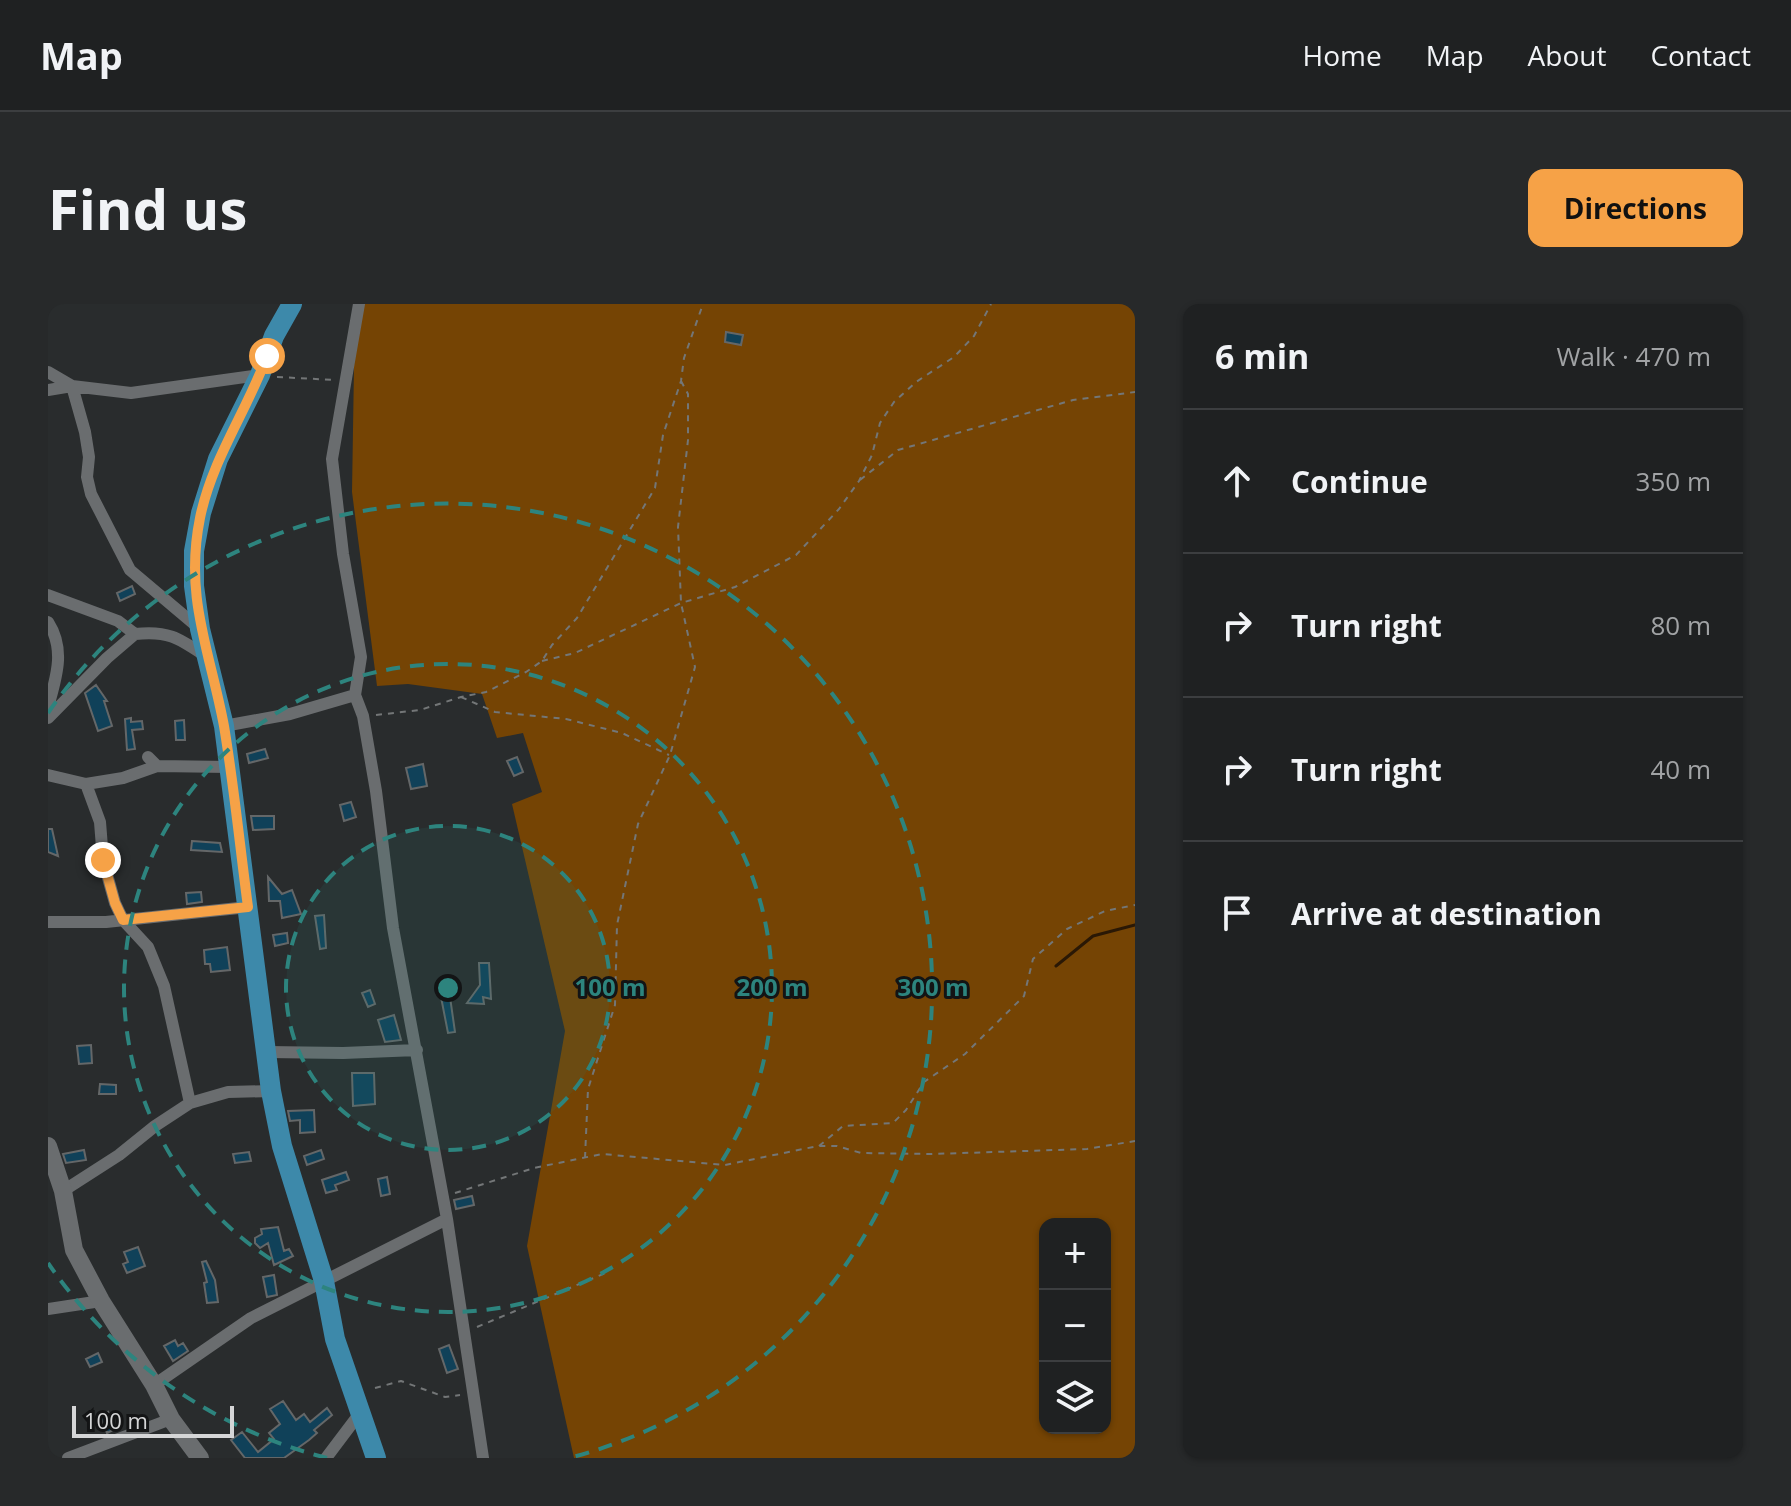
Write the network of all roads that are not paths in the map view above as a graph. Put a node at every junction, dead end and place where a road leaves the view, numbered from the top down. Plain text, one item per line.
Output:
1 (292, 304) edge
2 (359, 304) edge
3 (48, 372) edge
4 (260, 375) junction
5 (72, 386) junction
6 (48, 390) edge
7 (48, 595) edge
8 (48, 622) edge
9 (200, 629) junction
10 (135, 634) junction
11 (207, 657) junction
12 (355, 695) junction
13 (48, 707) edge
14 (48, 718) edge
15 (224, 726) junction
16 (229, 767) junction
17 (48, 775) edge
18 (86, 784) junction
19 (248, 907) junction
20 (123, 920) junction
21 (48, 922) edge
22 (417, 1050) junction
23 (267, 1052) junction
24 (271, 1091) junction
25 (190, 1103) junction
26 (48, 1146) edge
27 (63, 1191) junction
28 (447, 1219) junction
29 (324, 1281) junction
30 (101, 1301) junction
31 (48, 1309) edge
32 (154, 1385) junction
33 (360, 1413) junction
34 (171, 1419) junction
35 (68, 1458) edge
36 (200, 1458) edge
37 (326, 1458) edge
38 (376, 1458) edge
39 (483, 1458) edge

1 - 4 main road
2 - 12 street
3 - 5 street
4 - 5 street
4 - 9 main road
5 - 6 street
5 - 9 street
7 - 10 street
8 - 13 street
9 - 11 main road
10 - 11 street
10 - 14 street
11 - 15 main road
12 - 15 street
12 - 22 street
15 - 16 main road
16 - 18 street
16 - 19 main road
17 - 18 street
18 - 20 street
19 - 20 street
19 - 23 main road
20 - 21 street
20 - 25 street
22 - 23 street
22 - 28 street
23 - 24 main road
24 - 25 street
24 - 29 main road
25 - 27 street
26 - 27 street
27 - 30 street
28 - 29 street
28 - 39 street
29 - 32 street
29 - 33 main road
30 - 31 street
30 - 32 street
32 - 34 street
33 - 37 street
33 - 38 main road
34 - 35 street
34 - 36 street

